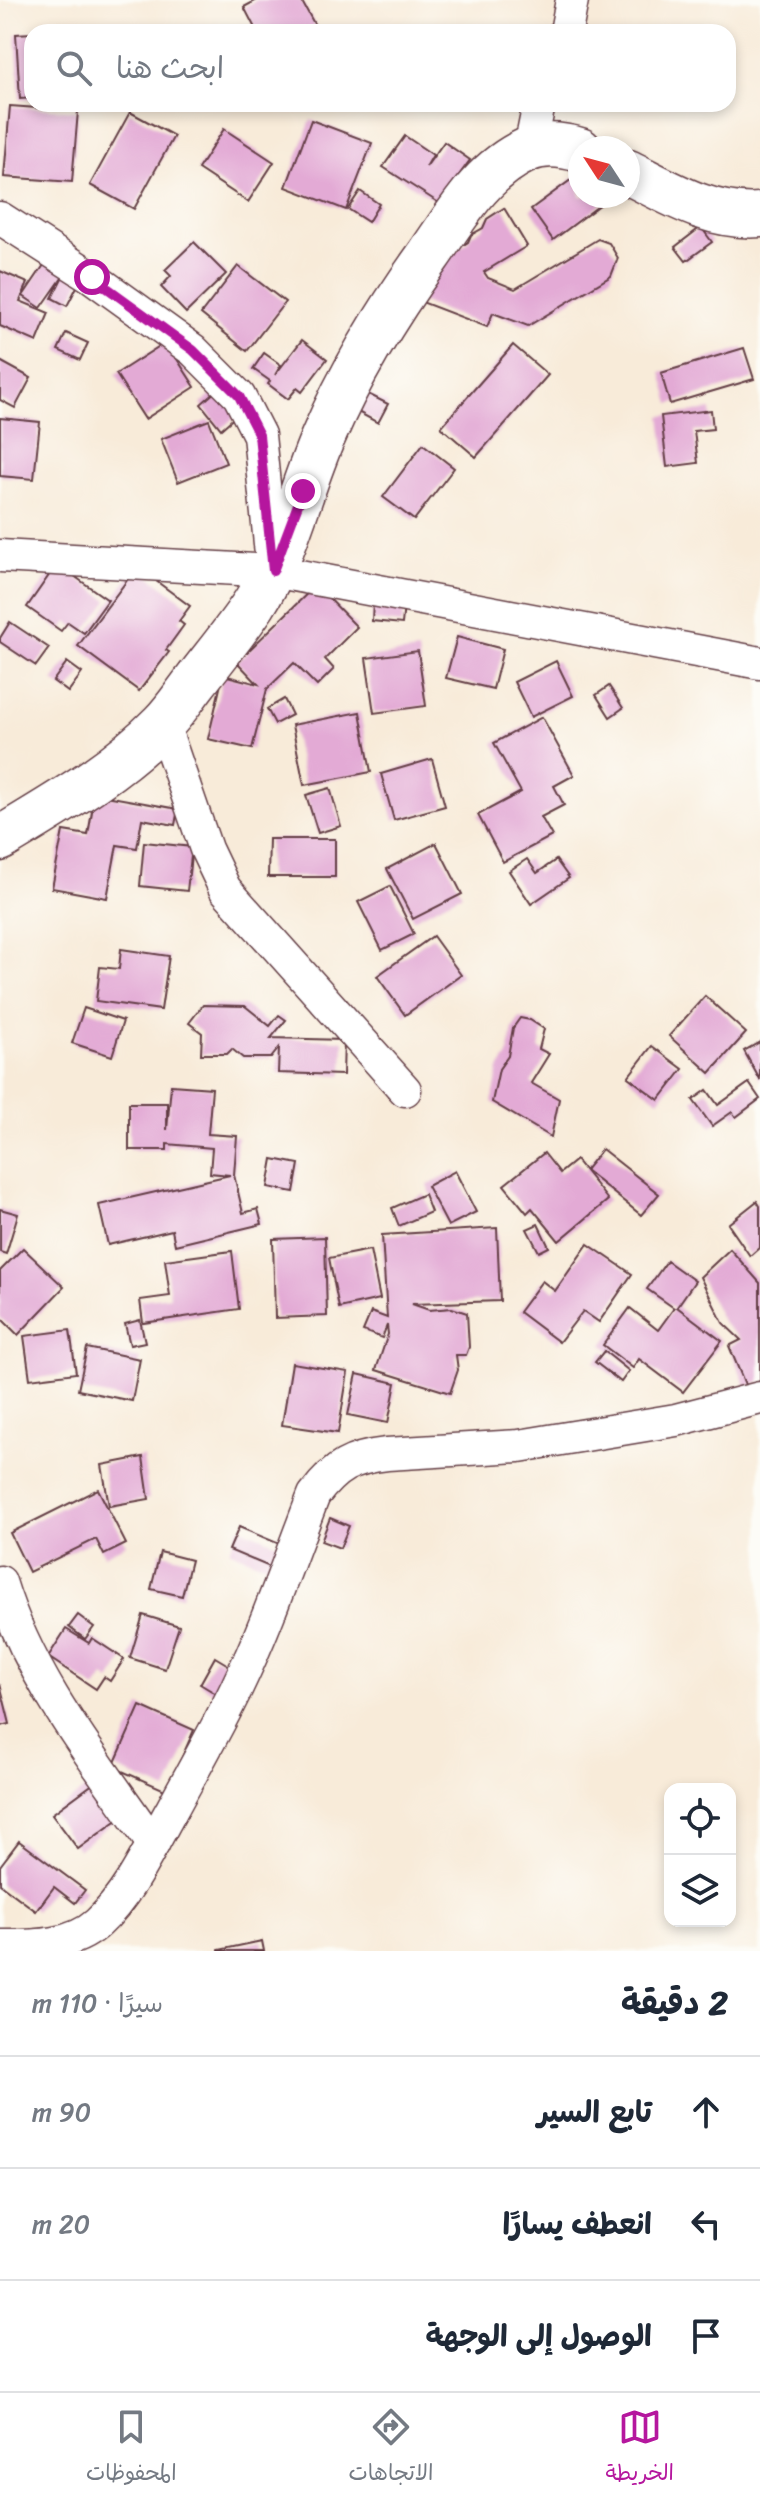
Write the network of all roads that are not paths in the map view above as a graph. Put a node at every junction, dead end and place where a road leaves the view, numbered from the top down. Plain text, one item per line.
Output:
1 (572, 0) edge
2 (568, 24) edge
3 (537, 112) edge
4 (568, 148) edge
5 (530, 149) junction
6 (640, 178) edge
7 (760, 215) edge
8 (0, 218) edge
9 (0, 556) edge
10 (273, 571) junction
11 (760, 663) edge
12 (163, 724) junction
13 (0, 839) edge
14 (405, 1090) dead end
15 (760, 1398) edge
16 (0, 1582) edge
17 (153, 1844) junction
18 (0, 1946) edge

1 - 2 street
3 - 5 street
4 - 5 street
5 - 10 street
6 - 7 street
8 - 10 street
9 - 10 street
10 - 11 street
10 - 12 street
12 - 13 street
12 - 14 street
15 - 17 street
16 - 17 street
17 - 18 street

